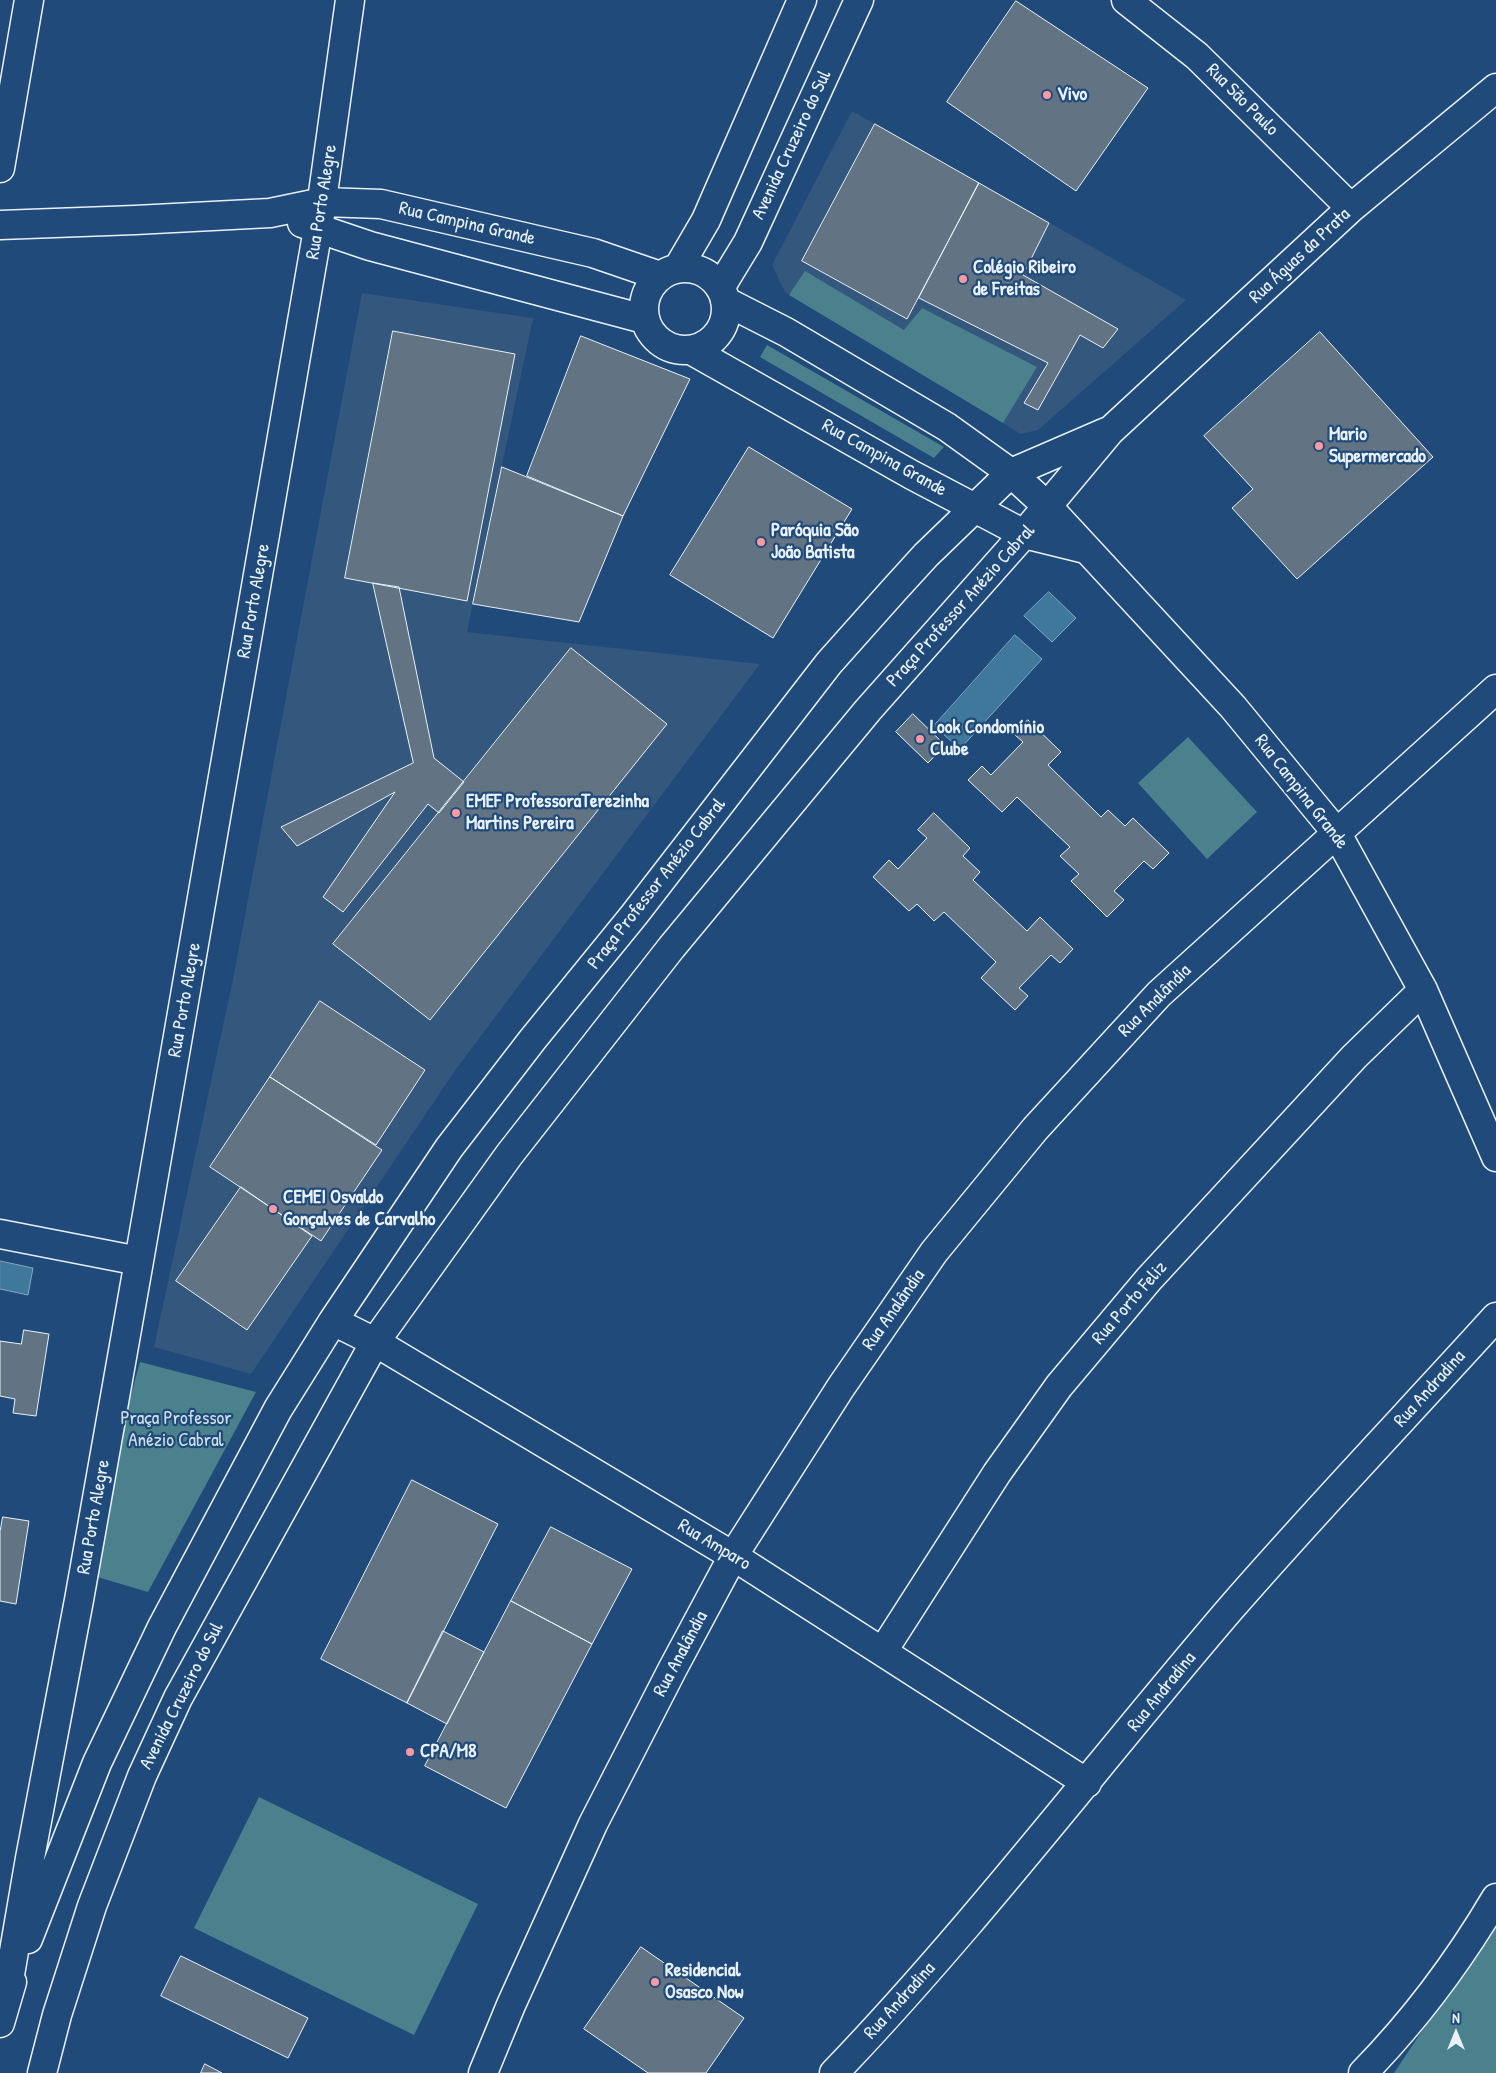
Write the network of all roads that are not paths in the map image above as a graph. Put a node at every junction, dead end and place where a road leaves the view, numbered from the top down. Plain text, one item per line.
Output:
1 (29, 0) edge
2 (350, 0) edge
3 (802, 0) edge
4 (859, 0) edge
5 (1126, 0) edge
6 (1496, 88) edge
7 (0, 168) edge
8 (323, 202) junction
9 (1352, 208) junction
10 (270, 213) junction
11 (0, 225) edge
12 (318, 229) junction
13 (669, 272) junction
14 (723, 294) junction
15 (644, 319) junction
16 (691, 350) junction
17 (1110, 431) junction
18 (1012, 473) junction
19 (1048, 507) junction
20 (976, 509) junction
21 (1024, 534) junction
22 (1085, 549) junction
23 (1496, 689) edge
24 (1336, 832) junction
25 (1423, 990) junction
26 (1496, 1157) edge
27 (0, 1234) edge
28 (140, 1261) junction
29 (1496, 1317) edge
30 (333, 1321) junction
31 (375, 1342) junction
32 (733, 1556) junction
33 (883, 1651) junction
34 (1087, 1783) junction
35 (1496, 1898) edge
36 (3, 2011) edge
37 (42, 2073) edge
38 (483, 2073) edge
39 (834, 2073) edge
40 (1364, 2073) edge

1 - 7 street
2 - 8 street, Rua Porto Alegre
3 - 13 street
4 - 14 street, Avenida Cruzeiro do Sul
5 - 9 street, Rua São Paulo
6 - 9 street, Rua Águas da Prata
8 - 10 street, Rua Campina Grande
8 - 12 street, Rua Porto Alegre
8 - 13 street, Rua Campina Grande
9 - 17 street, Rua Águas da Prata
10 - 11 street, Rua Campina Grande
10 - 12 street, Rua Campina Grande
12 - 15 street, Rua Campina Grande
12 - 28 street, Rua Porto Alegre
13 - 14 street
13 - 15 street
14 - 16 street
14 - 18 street, Rua Campina Grande
15 - 16 street
16 - 20 street, Rua Campina Grande
17 - 18 street, Rua Águas da Prata
17 - 19 street, Rua Águas da Prata
18 - 19 street, Rua Campina Grande
18 - 20 street, Praça Professor Anézio Cabral
19 - 21 street, Praça Professor Anézio Cabral
19 - 22 street, Rua Campina Grande
20 - 21 street, Rua Campina Grande
20 - 30 street, Praça Professor Anézio Cabral
21 - 22 street, Rua Campina Grande
21 - 31 street, Praça Professor Anézio Cabral
22 - 24 street, Rua Campina Grande
23 - 24 street, Rua Analândia
24 - 25 street, Rua Campina Grande
24 - 32 street, Rua Analândia
25 - 26 street, Rua Campina Grande
25 - 33 street, Rua Porto Feliz
27 - 28 street
28 - 36 street, Rua Porto Alegre
29 - 34 street, Rua Andradina
30 - 31 street, Rua Amparo
30 - 36 street
31 - 32 street, Rua Amparo
31 - 37 street, Avenida Cruzeiro do Sul
32 - 33 street, Rua Amparo
32 - 38 street, Rua Analândia
33 - 34 street, Rua Amparo
34 - 39 street, Rua Andradina
35 - 40 street

